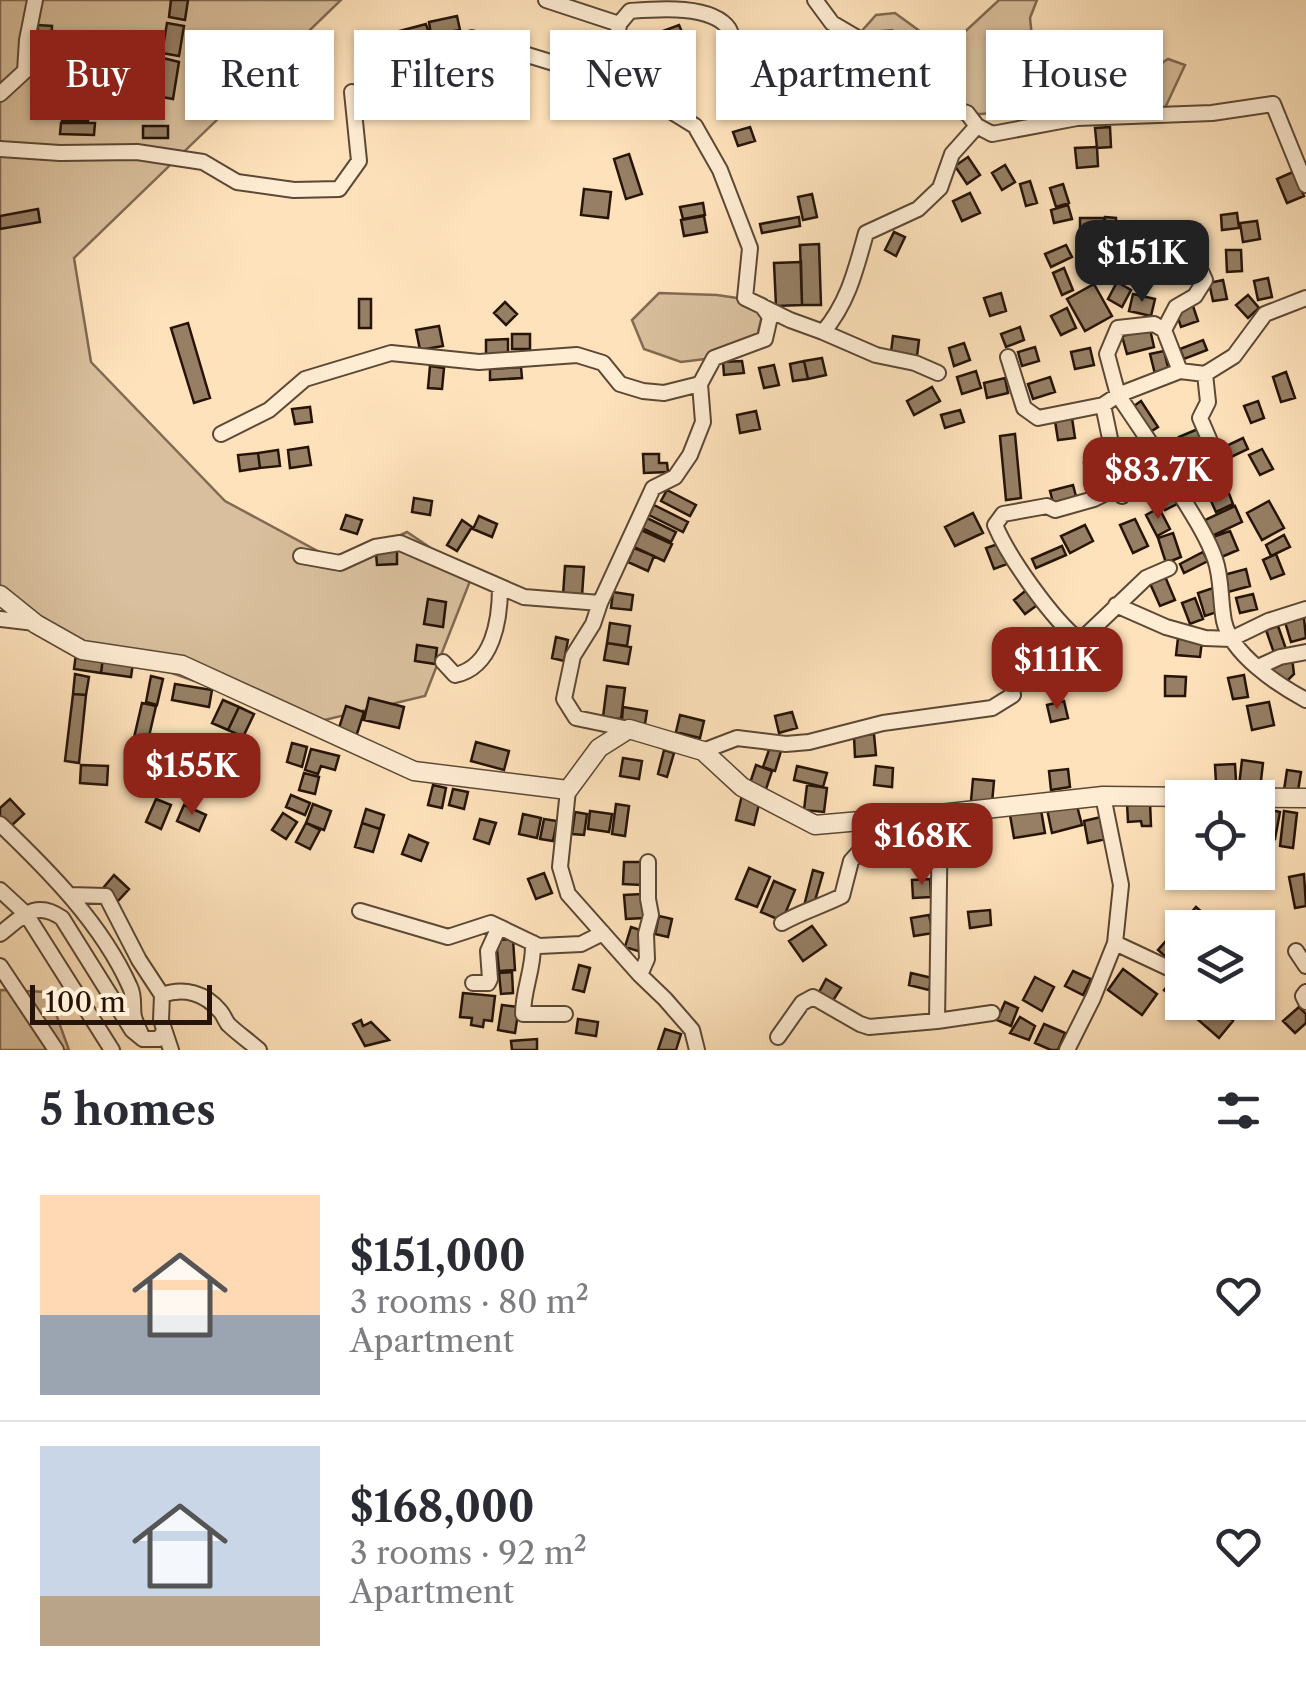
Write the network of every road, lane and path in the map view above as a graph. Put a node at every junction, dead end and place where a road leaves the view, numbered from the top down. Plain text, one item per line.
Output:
1 (35, 0) edge
2 (546, 0) edge
3 (815, 0) edge
4 (620, 24) junction
5 (619, 30) edge
6 (730, 30) edge
7 (352, 92) dead end
8 (0, 94) edge
9 (685, 120) edge
10 (976, 126) junction
11 (0, 149) edge
12 (1306, 185) edge
13 (1186, 245) dead end
14 (744, 298) junction
15 (1306, 298) edge
16 (1164, 330) junction
17 (823, 332) junction
18 (1008, 357) dead end
19 (1180, 371) junction
20 (938, 374) dead end
21 (1205, 374) junction
22 (700, 384) junction
23 (1118, 395) junction
24 (1103, 405) junction
25 (221, 434) dead end
26 (1165, 483) junction
27 (301, 556) dead end
28 (1168, 568) dead end
29 (500, 587) junction
30 (0, 595) edge
31 (600, 603) junction
32 (1116, 605) junction
33 (1306, 609) edge
34 (0, 619) edge
35 (36, 624) junction
36 (1231, 639) junction
37 (1306, 652) edge
38 (443, 662) dead end
39 (1258, 667) junction
40 (1013, 696) dead end
41 (1306, 700) edge
42 (629, 729) junction
43 (703, 751) junction
44 (568, 790) junction
45 (1103, 796) junction
46 (1306, 798) edge
47 (940, 814) junction
48 (862, 822) junction
49 (0, 824) edge
50 (648, 862) dead end
51 (0, 890) edge
52 (70, 895) junction
53 (360, 911) dead end
54 (26, 914) junction
55 (782, 924) dead end
56 (499, 927) junction
57 (602, 933) junction
58 (0, 934) edge
59 (533, 943) junction
60 (1115, 944) junction
61 (1296, 951) dead end
62 (0, 966) edge
63 (1165, 966) edge
64 (1306, 966) edge
65 (640, 976) junction
66 (473, 982) dead end
67 (1306, 992) edge
68 (162, 995) junction
69 (134, 1000) junction
70 (1306, 1002) edge
71 (992, 1013) dead end
72 (565, 1014) dead end
73 (937, 1021) junction
74 (164, 1030) junction
75 (778, 1037) dead end
76 (143, 1038) junction
77 (56, 1050) edge
78 (112, 1050) edge
79 (172, 1050) edge
80 (259, 1050) edge
81 (697, 1050) edge
82 (1067, 1050) edge

1 - 8 street
2 - 4 street
3 - 10 street
4 - 5 street
4 - 6 street
7 - 11 street
9 - 14 street
10 - 12 street
10 - 17 street
13 - 16 street
14 - 17 street
14 - 22 street
15 - 21 street
16 - 19 street
16 - 23 street
17 - 20 street
18 - 24 street
19 - 21 street
19 - 23 street
21 - 26 street
22 - 25 street
22 - 31 street
23 - 24 street
23 - 26 street
24 - 32 street
26 - 36 street
27 - 29 street
28 - 32 street
29 - 31 street
29 - 38 street
30 - 35 street
31 - 42 street
32 - 36 street
33 - 36 street
34 - 35 street
35 - 44 street
36 - 39 street
37 - 39 street
39 - 41 street
40 - 43 street
42 - 43 street
42 - 44 street
43 - 48 street
44 - 57 street
45 - 46 street
45 - 47 street
45 - 60 street
47 - 48 street
47 - 73 street
48 - 55 street
49 - 52 street
50 - 65 street
51 - 54 street
52 - 68 street
52 - 69 street
53 - 56 street
54 - 58 street
54 - 76 street
54 - 78 street
56 - 59 street
56 - 66 street
57 - 59 street
57 - 65 street
59 - 72 street
60 - 63 street
60 - 82 street
61 - 64 street
62 - 77 street
65 - 81 street
67 - 70 street
68 - 69 street
68 - 74 street
68 - 80 street
69 - 76 street
71 - 73 street
73 - 75 street
74 - 76 street
74 - 79 street

